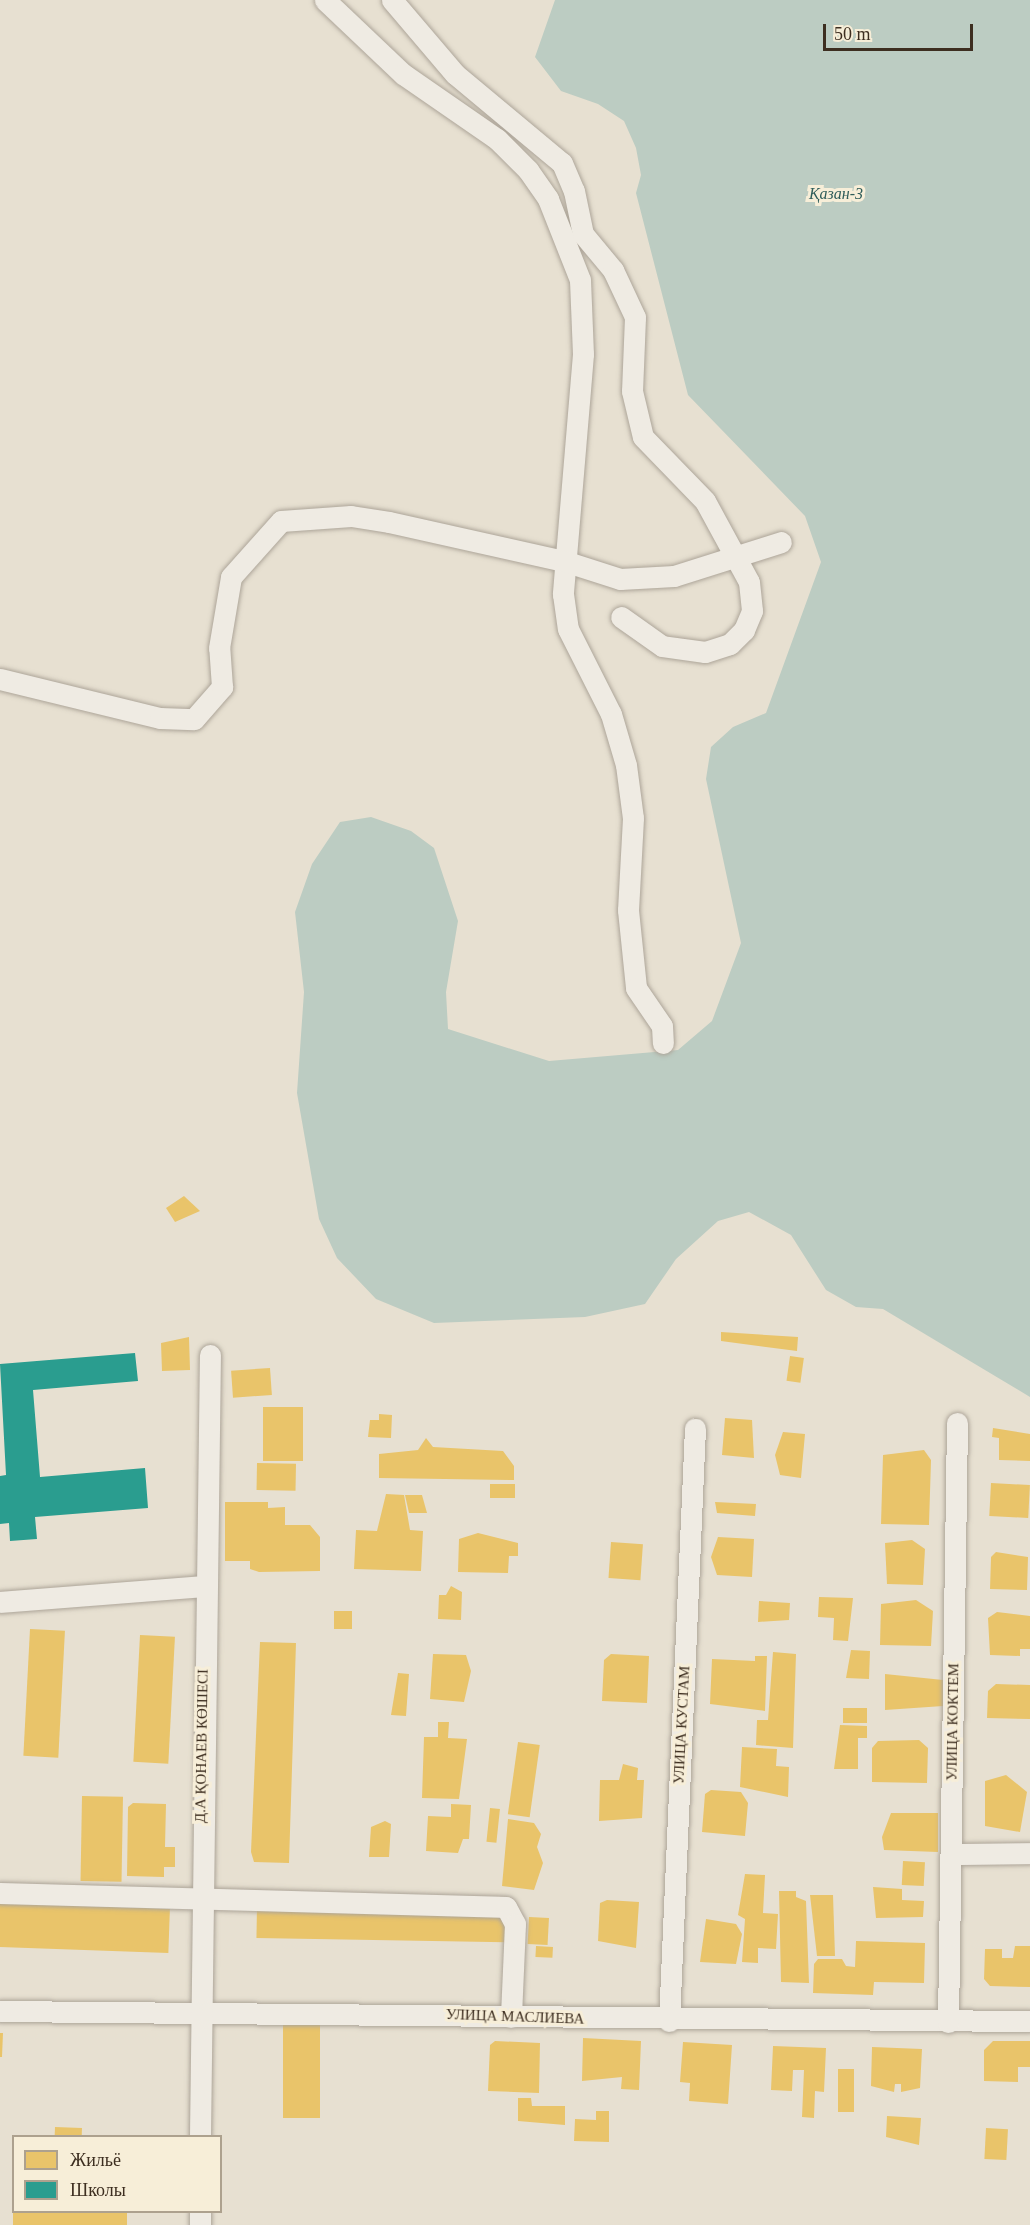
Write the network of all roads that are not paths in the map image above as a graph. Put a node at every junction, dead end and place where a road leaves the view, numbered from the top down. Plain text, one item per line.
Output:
1 (325, 0) edge
2 (392, 0) edge
3 (781, 542) dead end
4 (734, 555) junction
5 (564, 561) junction
6 (621, 617) dead end
7 (0, 680) edge
8 (663, 1043) dead end
9 (210, 1356) dead end
10 (957, 1423) dead end
11 (695, 1429) dead end
12 (203, 1586) junction
13 (0, 1602) edge
14 (1030, 1853) edge
15 (951, 1854) junction
16 (0, 1893) edge
17 (200, 1901) junction
18 (0, 2011) edge
19 (198, 2015) junction
20 (511, 2017) junction
21 (669, 2021) junction
22 (948, 2022) junction
23 (1030, 2022) edge
24 (200, 2135) edge

1 - 5 street
2 - 4 street
3 - 4 street
4 - 5 street
4 - 6 street
5 - 7 street
5 - 8 street
9 - 12 street, Д.А ҚОНАЕВ КӨШЕСІ
10 - 15 street, УЛИЦА КОКТЕМ
11 - 21 street, УЛИЦА КУСТАМ
12 - 13 street
12 - 17 street, Д.А ҚОНАЕВ КӨШЕСІ
14 - 15 street
15 - 22 street, УЛИЦА КОКТЕМ
16 - 17 street
17 - 19 street, Д.А ҚОНАЕВ КӨШЕСІ
17 - 20 street
18 - 19 street, УЛИЦА МАСЛИЕВА
19 - 20 street, УЛИЦА МАСЛИЕВА
19 - 24 street, Д.А ҚОНАЕВ КӨШЕСІ
20 - 21 street, УЛИЦА МАСЛИЕВА
21 - 22 street, УЛИЦА МАСЛИЕВА
22 - 23 street, УЛИЦА МАСЛИЕВА

